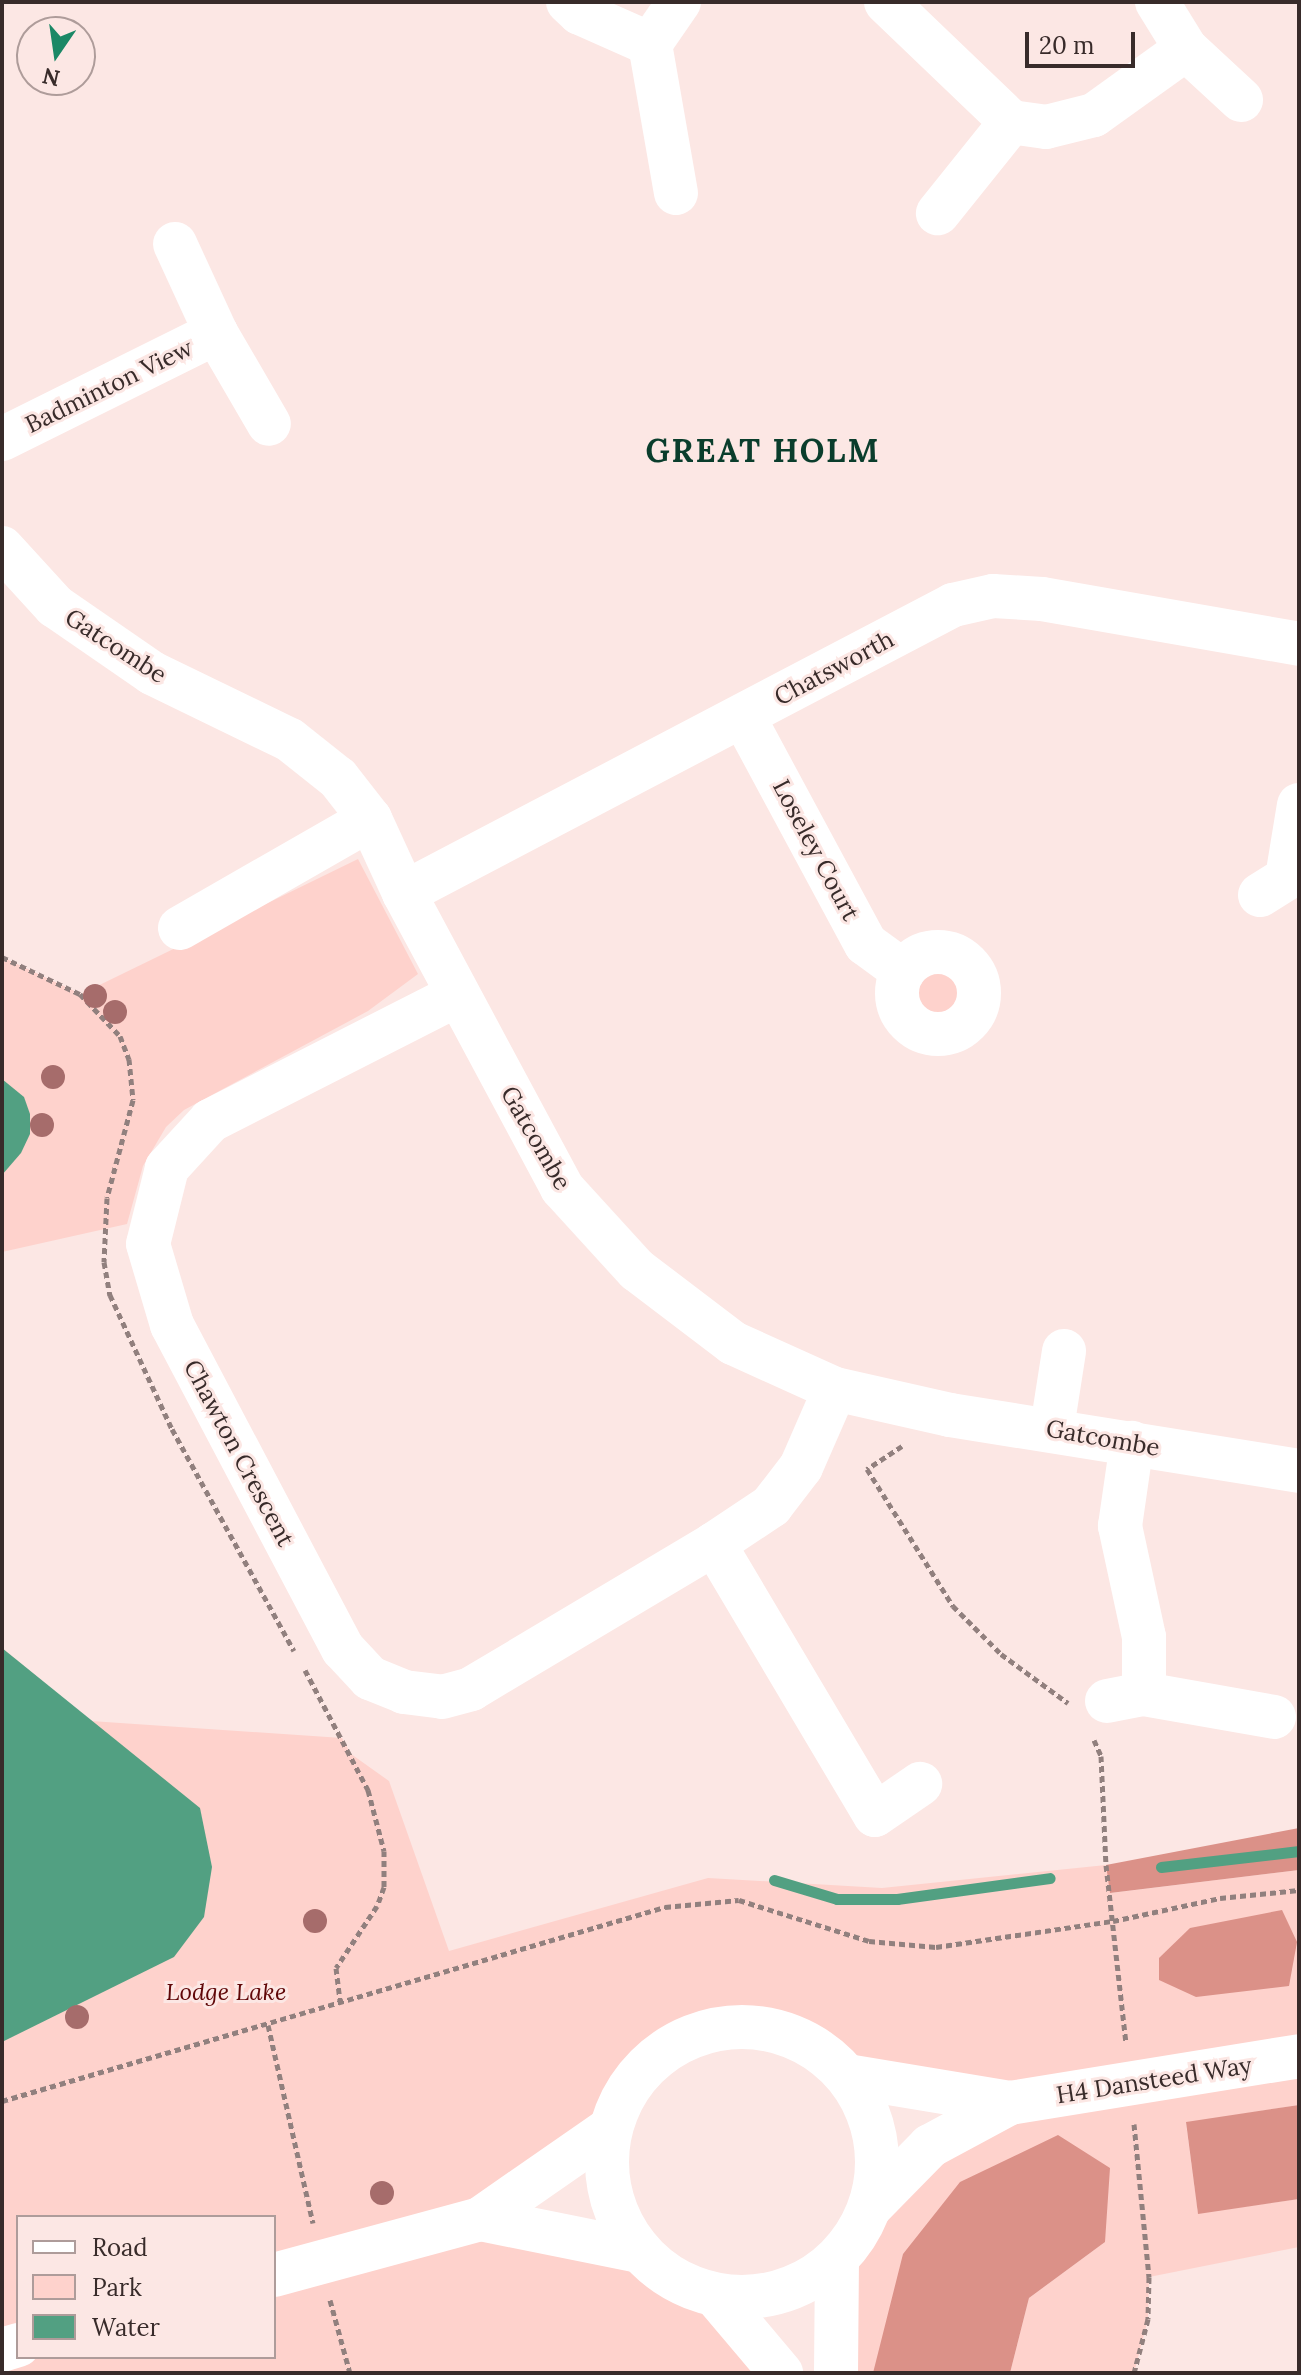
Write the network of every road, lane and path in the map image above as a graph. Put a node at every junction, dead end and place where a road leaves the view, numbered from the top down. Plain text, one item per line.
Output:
1 (568, 2) edge
2 (679, 2) edge
3 (886, 2) edge
4 (1157, 2) edge
5 (650, 44) junction
6 (1186, 49) junction
7 (1241, 100) dead end
8 (1011, 122) junction
9 (676, 193) dead end
10 (938, 213) dead end
11 (175, 244) dead end
12 (216, 333) junction
13 (269, 424) dead end
14 (2, 439) edge
15 (2, 548) edge
16 (1299, 644) edge
17 (743, 716) junction
18 (1299, 805) edge
19 (370, 819) junction
20 (1282, 886) edge
21 (404, 893) junction
22 (180, 928) dead end
23 (903, 971) dead end
24 (457, 995) junction
25 (1064, 1351) dead end
26 (835, 1389) junction
27 (950, 1415) junction
28 (1052, 1428) junction
29 (1132, 1443) junction
30 (1299, 1471) edge
31 (714, 1544) junction
32 (1102, 1707) junction
33 (1274, 1717) dead end
34 (920, 1784) dead end
35 (1299, 1890) edge
36 (1113, 1921) junction
37 (268, 2025) junction
38 (1299, 2056) edge
39 (847, 2076) junction
40 (1122, 2085) junction
41 (2, 2101) edge
42 (1010, 2103) junction
43 (608, 2130) junction
44 (871, 2206) junction
45 (480, 2219) junction
46 (316, 2237) dead end
47 (639, 2251) junction
48 (837, 2260) junction
49 (276, 2274) edge
50 (326, 2283) dead end
51 (716, 2296) junction
52 (350, 2373) edge
53 (781, 2373) edge
54 (836, 2373) edge
55 (1134, 2373) edge

1 - 5 street
2 - 5 street
3 - 8 street
4 - 6 street
5 - 9 street
6 - 7 street
6 - 8 street
8 - 10 street
11 - 12 street, Badminton View
12 - 13 street, Badminton View
12 - 14 street, Badminton View
15 - 19 street, Gatcombe
16 - 17 street, Chatsworth
17 - 21 street, Chatsworth
17 - 23 street, Loseley Court
18 - 20 street
19 - 21 street, Gatcombe
19 - 22 street
21 - 24 street, Gatcombe
24 - 26 street, Gatcombe
24 - 31 street, Chawton Crescent
25 - 28 street
26 - 27 street, Gatcombe
26 - 31 street, Chawton Crescent
27 - 28 street, Gatcombe
27 - 32 path
28 - 29 street, Gatcombe
29 - 30 street, Gatcombe
29 - 32 street
31 - 34 street
32 - 33 street
32 - 36 path
35 - 36 path
36 - 37 path
36 - 40 path
37 - 41 path
37 - 46 path
38 - 40 street, H4 Dansteed Way
39 - 42 street, H4 Dansteed Way
39 - 43 street
39 - 44 street
40 - 42 street, H4 Dansteed Way
40 - 55 path
42 - 44 street, H4 Dansteed Way
43 - 45 street
43 - 47 street
44 - 48 street
45 - 47 street
45 - 49 street
47 - 51 street
48 - 51 street
48 - 54 street
50 - 52 path
51 - 53 street

